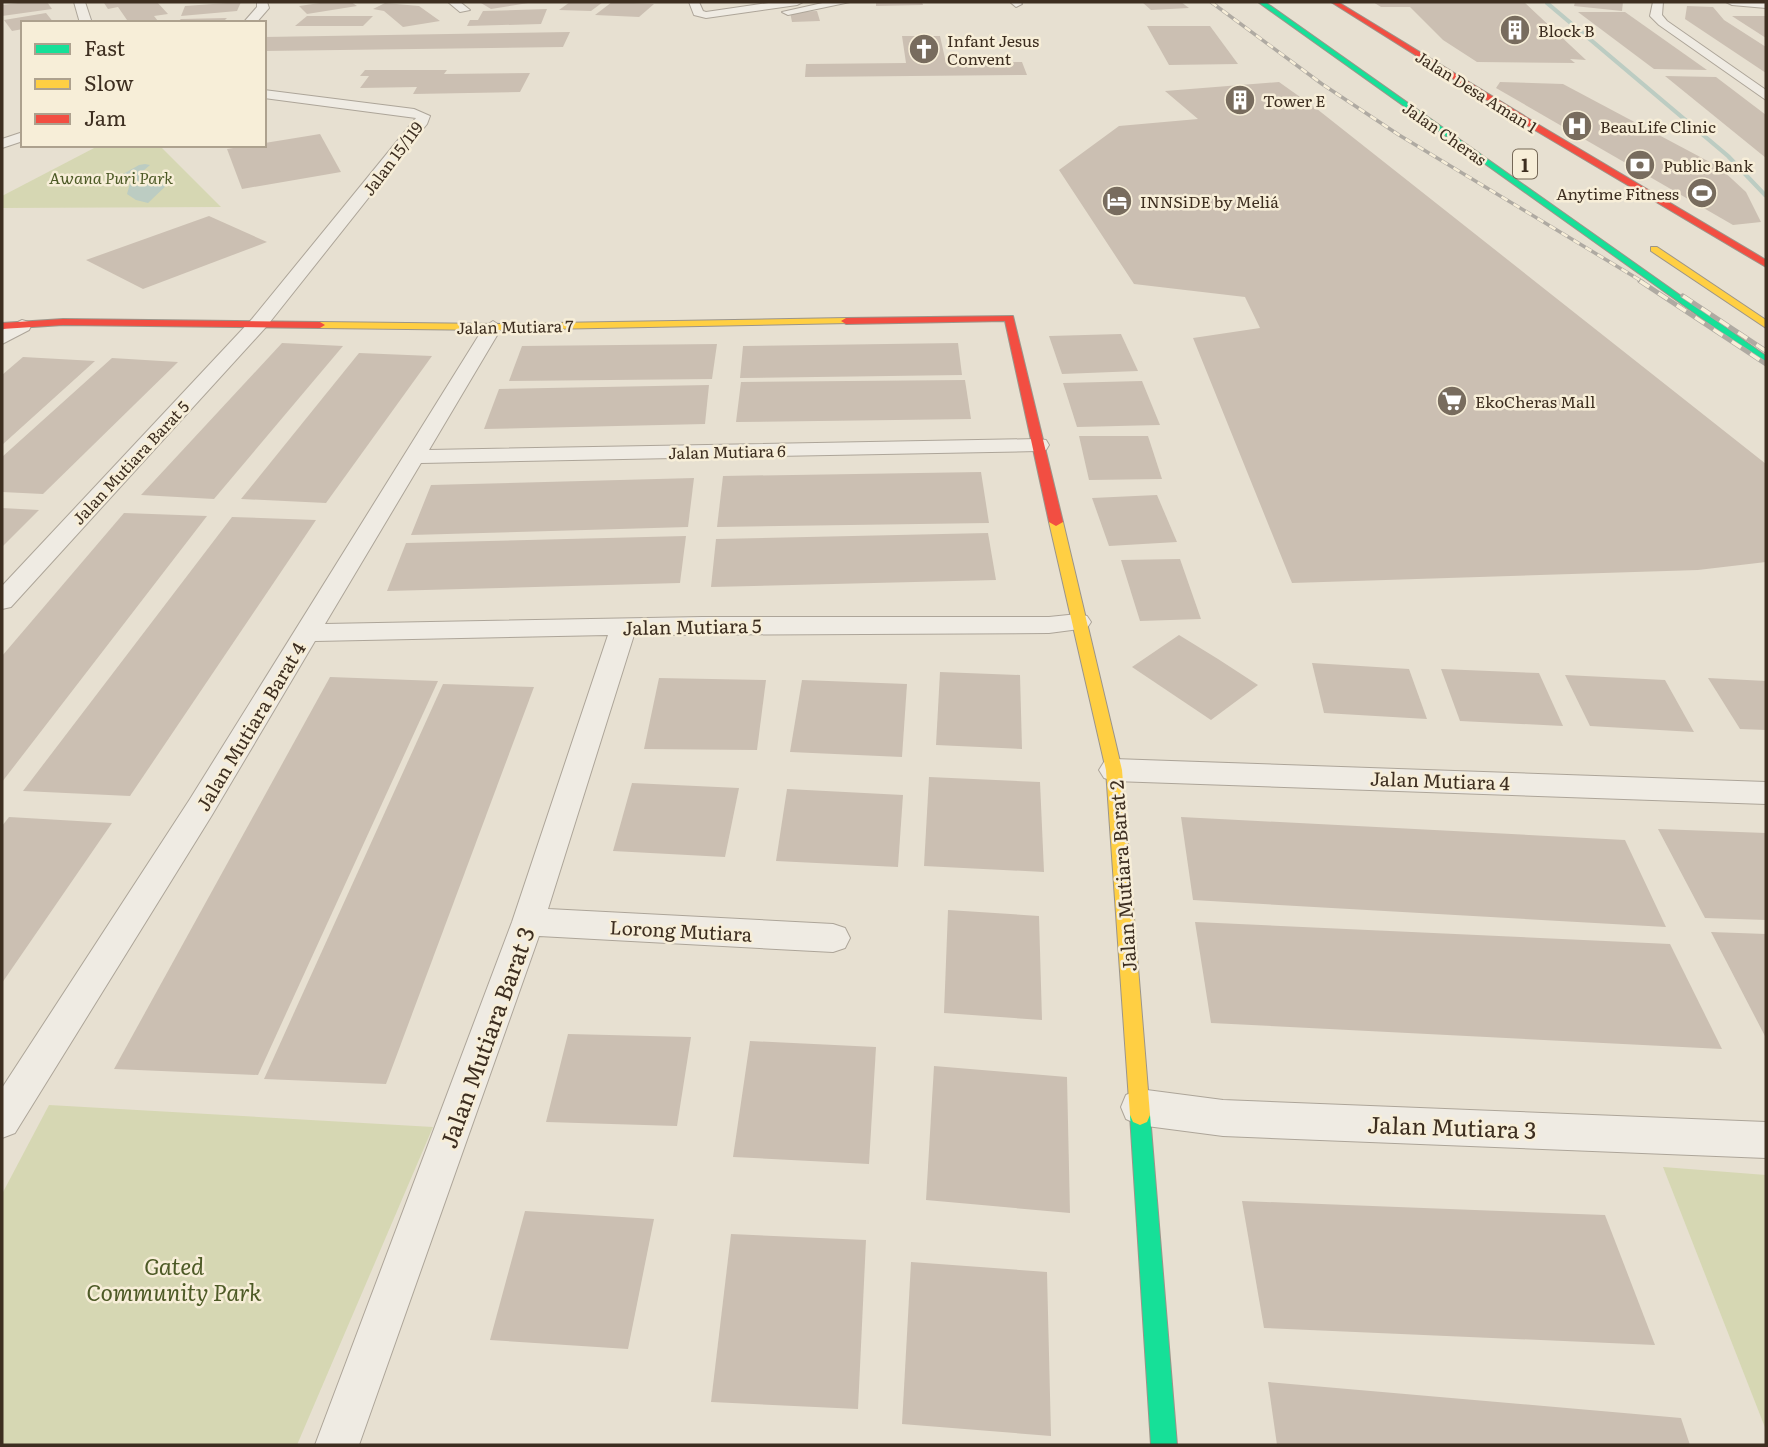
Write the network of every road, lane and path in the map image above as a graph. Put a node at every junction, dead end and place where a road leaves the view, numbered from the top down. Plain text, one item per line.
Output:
1 (80, 2) edge
2 (262, 2) edge
3 (453, 2) edge
4 (694, 2) edge
5 (797, 2) edge
6 (844, 2) edge
7 (1261, 2) edge
8 (1282, 2) edge
9 (1334, 2) edge
10 (1658, 2) edge
11 (1732, 2) edge
12 (1766, 5) edge
13 (464, 10) dead end
14 (788, 12) dead end
15 (85, 21) edge
16 (251, 21) edge
17 (1391, 74) dead end
18 (266, 94) edge
19 (1766, 96) edge
20 (21, 137) edge
21 (2, 144) edge
22 (1635, 237) dead end
23 (1766, 264) edge
24 (1740, 307) junction
25 (1766, 315) edge
26 (1009, 318) joint
27 (259, 323) junction
28 (1766, 325) edge
29 (2, 326) edge
30 (22, 326) junction
31 (493, 327) junction
32 (2, 338) edge
33 (1766, 361) edge
34 (1038, 445) junction
35 (415, 457) junction
36 (2, 601) edge
37 (1078, 622) junction
38 (624, 626) junction
39 (307, 633) junction
40 (1114, 770) junction
41 (1766, 793) edge
42 (528, 922) junction
43 (834, 938) dead end
44 (1139, 1107) junction
45 (2, 1120) edge
46 (1766, 1140) edge
47 (337, 1445) edge
48 (1164, 1445) edge

1 - 15 street
2 - 16 street
3 - 13 street
4 - 5 street
6 - 14 street
7 - 33 main road, Jalan Cheras / 1
8 - 17 main road
9 - 23 main road, Jalan Desa Aman 1
10 - 19 street
11 - 12 street
18 - 27 street, Jalan 15/119
20 - 21 street
22 - 24 main road
24 - 25 street
24 - 28 main road
26 - 31 main road, Jalan Mutiara 7
26 - 34 main road, Jalan Mutiara Barat 2
27 - 30 main road, Jalan Mutiara 7
27 - 31 main road, Jalan Mutiara 7
27 - 36 street, Jalan Mutiara Barat 5
29 - 30 main road
30 - 32 street
31 - 35 street, Jalan Mutiara Barat 4
34 - 35 street, Jalan Mutiara 6
34 - 37 main road, Jalan Mutiara Barat 2
35 - 39 street, Jalan Mutiara Barat 4
37 - 38 street, Jalan Mutiara 5
37 - 40 main road, Jalan Mutiara Barat 2
38 - 39 street, Jalan Mutiara 5
38 - 42 street, Jalan Mutiara Barat 3
39 - 45 street, Jalan Mutiara Barat 4
40 - 41 street, Jalan Mutiara 4
40 - 44 main road, Jalan Mutiara Barat 2
42 - 43 street, Lorong Mutiara
42 - 47 street, Jalan Mutiara Barat 3
44 - 46 street, Jalan Mutiara 3
44 - 48 main road, Jalan Mutiara Barat 2

